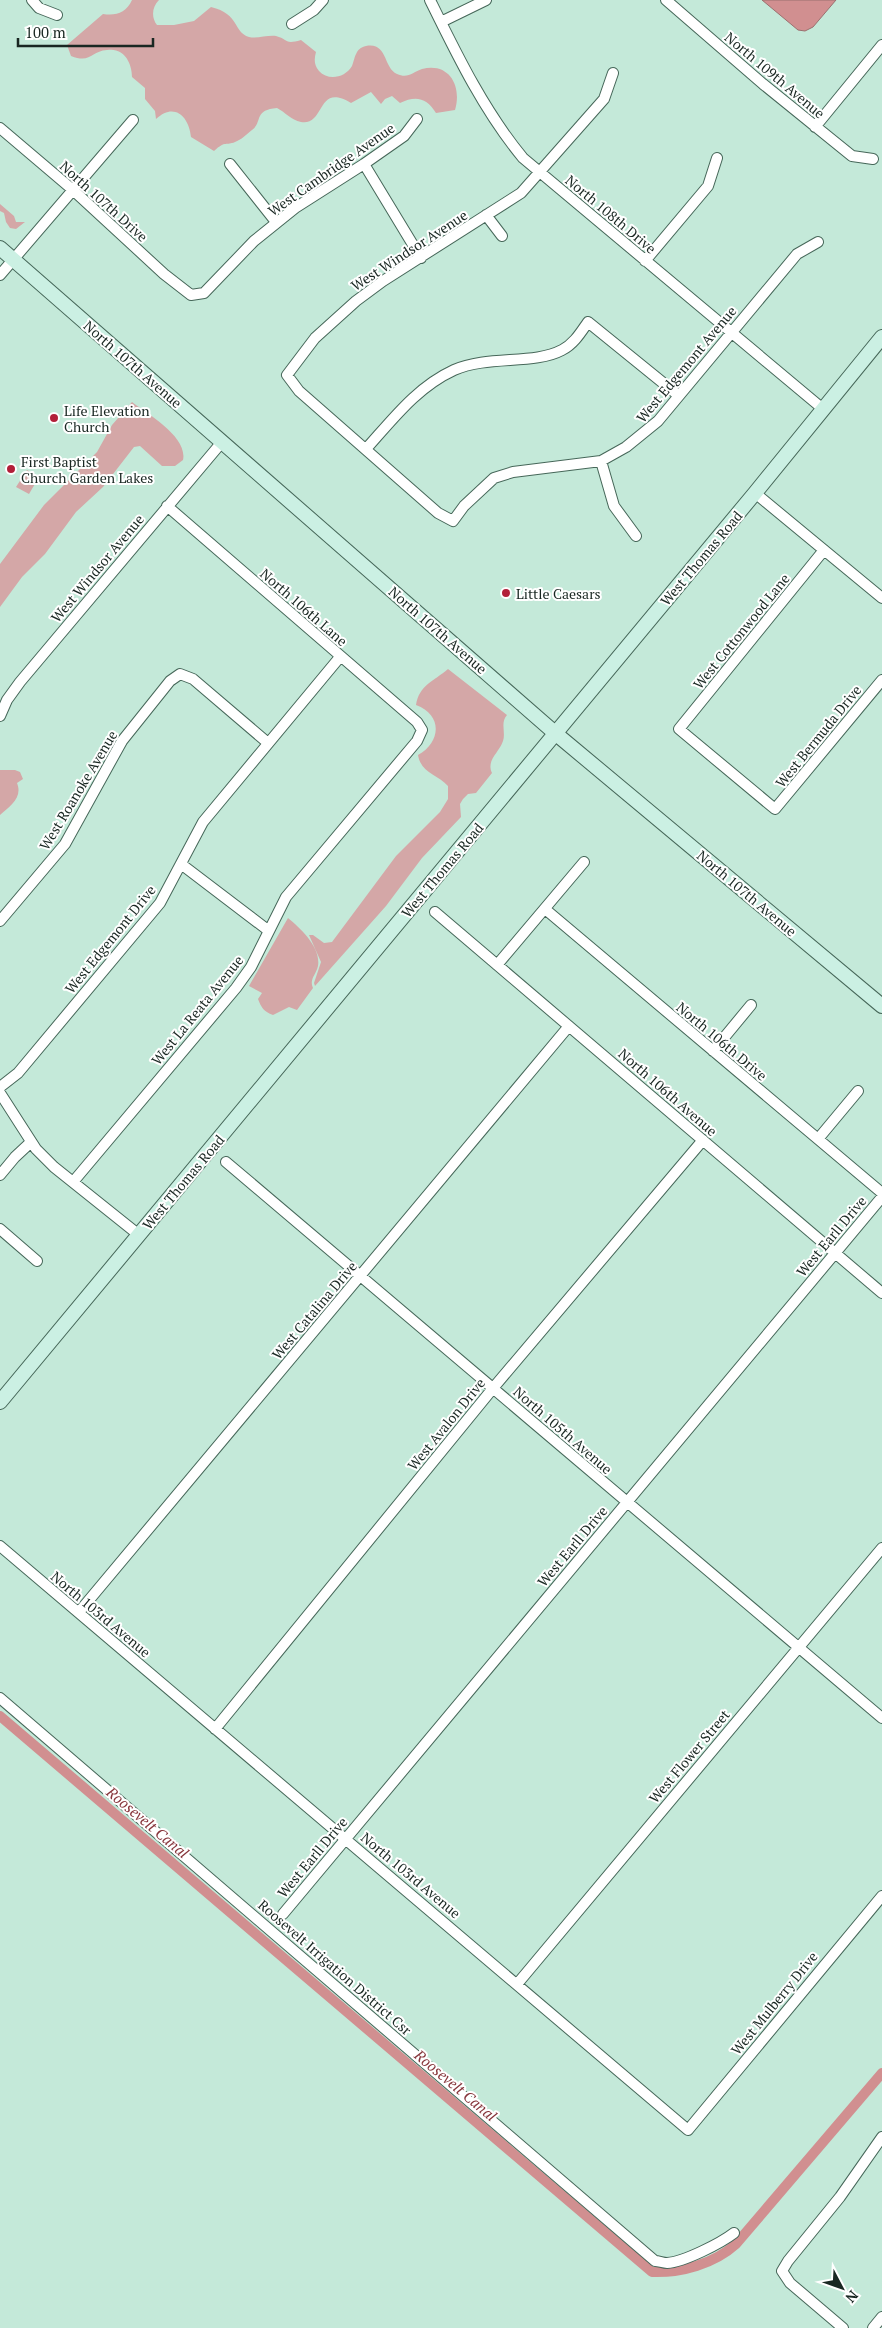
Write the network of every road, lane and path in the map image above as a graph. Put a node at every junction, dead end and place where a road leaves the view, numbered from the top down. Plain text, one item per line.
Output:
1 (32, 0) edge
2 (323, 0) edge
3 (430, 0) edge
4 (486, 0) edge
5 (666, 0) edge
6 (57, 15) dead end
7 (441, 22) junction
8 (292, 24) dead end
9 (882, 45) edge
10 (613, 73) dead end
11 (417, 119) dead end
12 (134, 120) dead end
13 (815, 127) junction
14 (0, 128) edge
15 (717, 158) dead end
16 (873, 159) dead end
17 (230, 164) dead end
18 (364, 164) junction
19 (540, 173) junction
20 (73, 190) junction
21 (486, 215) junction
22 (276, 222) junction
23 (502, 236) dead end
24 (818, 242) dead end
25 (0, 248) edge
26 (421, 258) junction
27 (13, 259) junction
28 (645, 261) junction
29 (0, 275) edge
30 (191, 295) joint
31 (731, 332) junction
32 (882, 337) edge
33 (678, 395) junction
34 (823, 409) junction
35 (222, 442) junction
36 (366, 449) junction
37 (601, 461) junction
38 (755, 493) junction
39 (167, 506) junction
40 (636, 536) dead end
41 (824, 550) junction
42 (882, 598) edge
43 (340, 656) junction
44 (882, 680) edge
45 (0, 716) edge
46 (422, 730) joint
47 (555, 733) junction
48 (268, 743) junction
49 (776, 809) joint
50 (584, 862) dead end
51 (181, 864) junction
52 (545, 909) junction
53 (435, 912) dead end
54 (0, 921) edge
55 (269, 931) junction
56 (497, 965) junction
57 (752, 1005) dead end
58 (882, 1006) edge
59 (569, 1026) junction
60 (713, 1051) junction
61 (0, 1087) edge
62 (858, 1092) dead end
63 (0, 1093) edge
64 (818, 1139) junction
65 (703, 1140) junction
66 (30, 1143) junction
67 (226, 1162) dead end
68 (0, 1175) edge
69 (73, 1182) junction
70 (882, 1195) edge
71 (0, 1229) edge
72 (139, 1235) junction
73 (835, 1252) junction
74 (37, 1261) dead end
75 (361, 1276) junction
76 (882, 1293) edge
77 (494, 1387) junction
78 (0, 1402) edge
79 (626, 1502) junction
80 (0, 1546) edge
81 (882, 1548) edge
82 (79, 1612) junction
83 (798, 1646) junction
84 (0, 1698) edge
85 (882, 1718) edge
86 (215, 1729) junction
87 (346, 1838) junction
88 (882, 1896) edge
89 (282, 1914) dead end
90 (518, 1983) junction
91 (688, 2130) joint
92 (882, 2137) edge
93 (734, 2233) dead end
94 (882, 2317) edge
95 (843, 2328) edge
96 (873, 2328) edge

1 - 6 street
2 - 8 street
3 - 7 street, North 108th Drive
4 - 7 street
5 - 13 street, North 109th Avenue
7 - 19 street, North 108th Drive
9 - 13 street
10 - 19 street, West Windsor Avenue
11 - 18 street, West Cambridge Avenue
12 - 20 street
13 - 16 street, North 109th Avenue
14 - 20 street, North 107th Drive
15 - 28 street
17 - 22 street
18 - 22 street, West Cambridge Avenue
18 - 26 street
19 - 21 street, West Windsor Avenue
19 - 28 street, North 108th Drive
20 - 27 street
20 - 30 street, North 107th Drive
21 - 23 street, West Windsor Avenue
21 - 26 street, West Windsor Avenue
22 - 30 street, West Cambridge Avenue
24 - 31 street, West Edgemont Avenue
25 - 27 main road, North 107th Avenue
26 - 36 street, West Windsor Avenue
27 - 29 street
27 - 35 main road, North 107th Avenue
28 - 31 street, North 108th Drive
31 - 33 street, West Edgemont Avenue
31 - 34 street, North 108th Drive
32 - 34 main road, West Thomas Road
33 - 36 street
33 - 37 street, West Edgemont Avenue
34 - 38 main road, West Thomas Road
35 - 39 street, West Windsor Avenue
35 - 47 main road, North 107th Avenue
36 - 37 street, West Edgemont Avenue
37 - 40 street
38 - 41 street
38 - 47 main road, West Thomas Road
39 - 43 street, North 106th Lane
39 - 45 street, West Windsor Avenue
41 - 42 street
41 - 49 street, West Cottonwood Lane
43 - 46 street, North 106th Lane
43 - 48 street, West Edgemont Drive
44 - 49 street, West Bermuda Drive
46 - 55 street, West La Reata Avenue
47 - 58 main road, North 107th Avenue
47 - 72 main road, West Thomas Road
48 - 51 street, West Edgemont Drive
48 - 54 street, West Roanoke Avenue
50 - 52 street
51 - 55 street
51 - 61 street, West Edgemont Drive
52 - 56 street
52 - 60 street, North 106th Drive
53 - 56 street, North 106th Avenue
55 - 69 street, West La Reata Avenue
56 - 59 street, North 106th Avenue
57 - 60 street
59 - 65 street, North 106th Avenue
59 - 75 street, West Catalina Drive
60 - 64 street, North 106th Drive
62 - 64 street
63 - 66 street
64 - 70 street, North 106th Drive
65 - 73 street, North 106th Avenue
65 - 77 street, West Avalon Drive
66 - 68 street
66 - 69 street
67 - 75 street, North 105th Avenue
69 - 72 street
70 - 73 street, West Earll Drive
71 - 74 street
72 - 78 main road, West Thomas Road
73 - 76 street, North 106th Avenue
73 - 79 street, West Earll Drive
75 - 77 street, North 105th Avenue
75 - 82 street, West Catalina Drive
77 - 79 street, North 105th Avenue
77 - 86 street, West Avalon Drive
79 - 83 street, North 105th Avenue
79 - 87 street, West Earll Drive
80 - 82 street, North 103rd Avenue
81 - 83 street, West Flower Street
82 - 86 street, North 103rd Avenue
83 - 85 street, North 105th Avenue
83 - 90 street, West Flower Street
84 - 93 street, Roosevelt Irrigation District Csr
86 - 87 street, North 103rd Avenue
87 - 89 street, West Earll Drive
87 - 90 street, North 103rd Avenue
88 - 91 street, West Mulberry Drive
90 - 91 street, North 103rd Avenue
92 - 95 street
94 - 96 street

